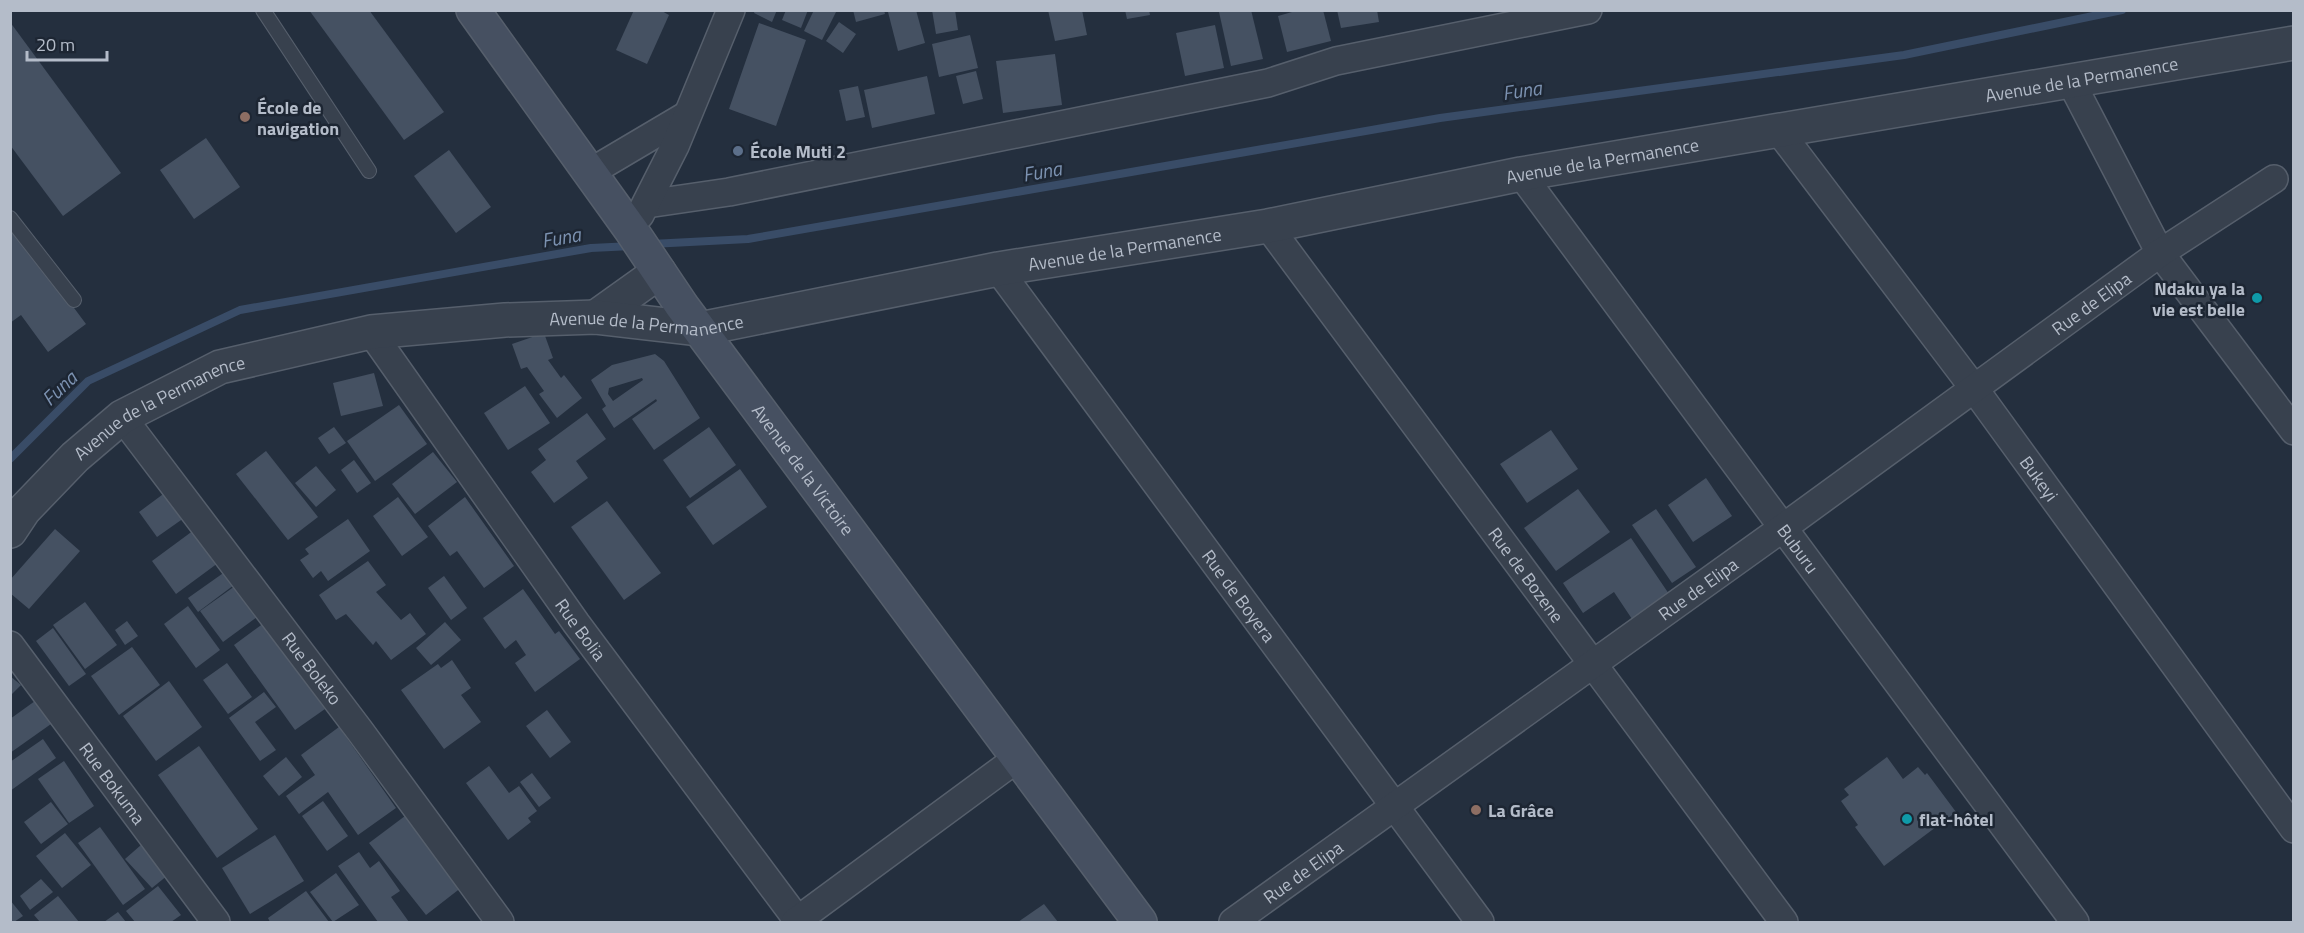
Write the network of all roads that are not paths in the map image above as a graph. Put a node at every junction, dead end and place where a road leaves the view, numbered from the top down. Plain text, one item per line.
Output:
1 (263, 10) edge
2 (473, 10) edge
3 (731, 10) edge
4 (1588, 10) edge
5 (2294, 43) edge
6 (2070, 80) junction
7 (687, 115) junction
8 (1779, 130) junction
9 (369, 171) dead end
10 (589, 173) junction
11 (1521, 174) junction
12 (2274, 179) dead end
13 (10, 218) edge
14 (1268, 226) junction
15 (645, 241) junction
16 (2160, 253) junction
17 (998, 269) junction
18 (74, 300) dead end
19 (596, 317) junction
20 (700, 329) junction
21 (371, 332) junction
22 (1973, 387) junction
23 (122, 417) junction
24 (2294, 430) edge
25 (1784, 527) junction
26 (10, 531) edge
27 (10, 645) edge
28 (1592, 665) junction
29 (1019, 757) junction
30 (1395, 807) junction
31 (2294, 828) edge
32 (216, 922) edge
33 (500, 922) edge
34 (797, 922) edge
35 (1140, 922) edge
36 (1233, 922) edge
37 (1480, 922) edge
38 (1784, 922) edge
39 (2075, 922) edge

1 - 9 lane
2 - 10 main road, Avenue de la Victoire
3 - 7 street
4 - 15 street
5 - 6 street, Avenue de la Permanence
6 - 8 street, Avenue de la Permanence
6 - 16 street
7 - 10 street
7 - 15 street
8 - 11 street, Avenue de la Permanence
8 - 22 street, Bukeyi
10 - 15 main road, Avenue de la Victoire
11 - 14 street, Avenue de la Permanence
11 - 25 street, Buburu
12 - 16 street, Rue de Elipa
13 - 18 lane
14 - 17 street, Avenue de la Permanence
14 - 28 street, Rue de Bozene
15 - 19 street
15 - 20 main road, Avenue de la Victoire
16 - 22 street, Rue de Elipa
16 - 24 street
17 - 20 street, Avenue de la Permanence
17 - 30 street, Rue de Boyera
19 - 20 street, Avenue de la Permanence
19 - 21 street, Avenue de la Permanence
20 - 29 main road, Avenue de la Victoire
21 - 23 street, Avenue de la Permanence
21 - 34 street, Rue Bolia
22 - 25 street, Rue de Elipa
22 - 31 street, Bukeyi
23 - 26 street, Avenue de la Permanence
23 - 33 street, Rue Boleko
25 - 28 street, Rue de Elipa
25 - 39 street, Buburu
27 - 32 street, Rue Bokuma
28 - 30 street, Rue de Elipa
28 - 38 street, Rue de Bozene
29 - 34 street
29 - 35 main road, Avenue de la Victoire
30 - 36 street, Rue de Elipa
30 - 37 street, Rue de Boyera

